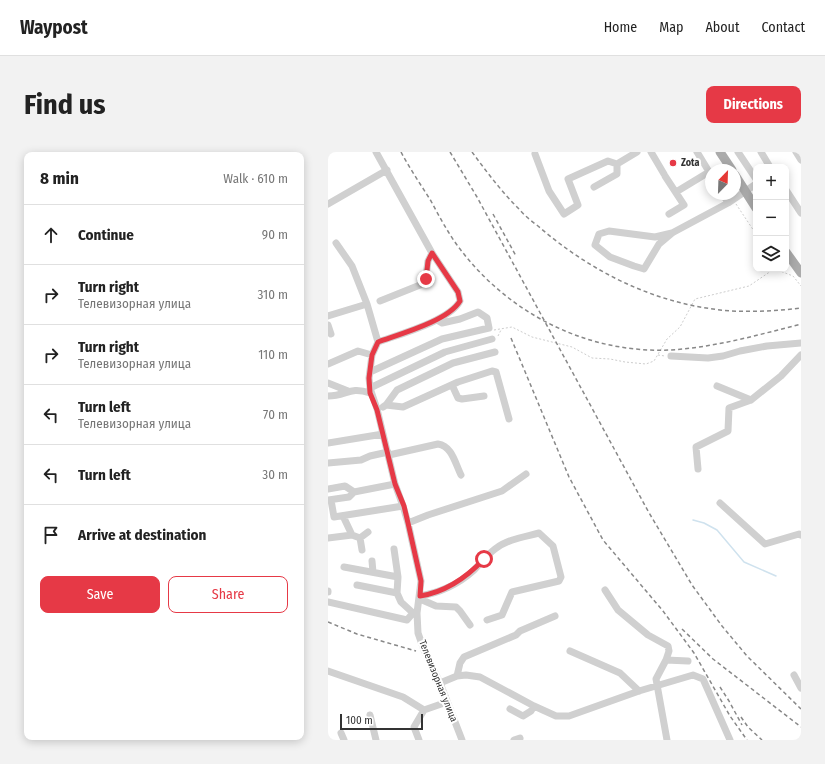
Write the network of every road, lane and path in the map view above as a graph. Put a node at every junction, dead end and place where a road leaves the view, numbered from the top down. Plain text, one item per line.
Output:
1 (376, 152) edge
2 (637, 152) edge
3 (651, 152) edge
4 (697, 152) edge
5 (720, 152) edge
6 (738, 152) edge
7 (761, 152) edge
8 (796, 152) edge
9 (535, 154) dead end
10 (801, 160) edge
11 (617, 164) junction
12 (728, 164) edge
13 (768, 164) edge
14 (705, 166) edge
15 (387, 170) junction
16 (753, 174) edge
17 (705, 177) edge
18 (741, 185) edge
19 (753, 186) edge
20 (594, 187) dead end
21 (745, 191) junction
22 (676, 192) junction
23 (789, 194) edge
24 (731, 201) junction
25 (753, 203) edge
26 (328, 204) edge
27 (801, 212) edge
28 (669, 214) dead end
29 (753, 230) edge
30 (672, 233) junction
31 (336, 243) dead end
32 (432, 253) junction
33 (789, 256) edge
34 (770, 272) edge
35 (783, 272) edge
36 (801, 273) edge
37 (801, 286) edge
38 (380, 301) dead end
39 (367, 304) junction
40 (328, 316) edge
41 (437, 320) junction
42 (328, 325) edge
43 (489, 328) junction
44 (502, 329) junction
45 (331, 334) dead end
46 (442, 339) junction
47 (492, 340) joint
48 (378, 342) junction
49 (801, 343) edge
50 (445, 352) junction
51 (495, 352) dead end
52 (372, 355) junction
53 (657, 355) junction
54 (801, 355) edge
55 (671, 356) joint
56 (328, 364) edge
57 (370, 372) junction
58 (328, 383) edge
59 (452, 385) junction
60 (718, 386) dead end
61 (370, 390) junction
62 (348, 391) junction
63 (328, 396) edge
64 (484, 396) dead end
65 (751, 400) junction
66 (386, 405) junction
67 (377, 410) junction
68 (509, 419) dead end
69 (383, 434) junction
70 (328, 443) edge
71 (388, 453) junction
72 (328, 463) edge
73 (698, 469) dead end
74 (526, 474) dead end
75 (461, 475) dead end
76 (395, 484) junction
77 (328, 489) edge
78 (354, 492) junction
79 (330, 500) edge
80 (720, 503) dead end
81 (404, 506) junction
82 (343, 516) junction
83 (408, 523) junction
84 (368, 532) dead end
85 (801, 534) edge
86 (352, 535) junction
87 (328, 538) edge
88 (360, 538) junction
89 (394, 549) dead end
90 (362, 550) dead end
91 (372, 561) dead end
92 (344, 567) dead end
93 (373, 572) junction
94 (398, 577) junction
95 (357, 585) dead end
96 (605, 590) dead end
97 (397, 593) junction
98 (420, 597) junction
99 (328, 602) edge
100 (415, 613) junction
101 (555, 616) dead end
102 (487, 620) dead end
103 (470, 625) dead end
104 (570, 650) dead end
105 (666, 660) junction
106 (688, 661) dead end
107 (328, 671) edge
108 (794, 675) dead end
109 (457, 676) junction
110 (440, 683) junction
111 (657, 687) junction
112 (801, 688) edge
113 (639, 691) junction
114 (447, 702) junction
115 (534, 706) junction
116 (510, 709) dead end
117 (424, 710) junction
118 (370, 715) dead end
119 (376, 740) edge
120 (419, 740) edge
121 (462, 740) edge
122 (667, 740) edge
123 (730, 740) edge

1 - 15 lane
2 - 11 lane
3 - 22 lane
4 - 14 lane
5 - 12 main road
6 - 16 lane
7 - 13 lane
8 - 10 lane
9 - 11 lane
11 - 20 lane
15 - 26 lane
15 - 32 lane
17 - 22 lane
18 - 21 main road
19 - 21 lane
21 - 24 lane
21 - 25 main road
22 - 28 lane
23 - 27 lane
24 - 29 path
24 - 30 lane
30 - 30 lane
31 - 39 lane
32 - 38 lane
32 - 41 lane
33 - 36 main road
34 - 53 path
35 - 37 path
39 - 40 lane
39 - 48 lane
41 - 43 lane
41 - 48 lane
42 - 45 lane
43 - 44 path
43 - 46 lane
44 - 47 path
44 - 53 path
46 - 50 lane
46 - 57 lane
47 - 50 lane
48 - 52 lane, Телевизорная улица
49 - 55 lane
50 - 61 lane
51 - 66 lane
52 - 56 lane
52 - 57 lane, Телевизорная улица
53 - 55 path
54 - 65 lane
57 - 61 lane, Телевизорная улица
58 - 62 lane
59 - 64 lane
59 - 66 lane
59 - 68 lane
60 - 65 lane
61 - 62 lane
61 - 67 lane, Телевизорная улица
62 - 63 lane
65 - 73 lane
66 - 67 lane
67 - 69 lane, Телевизорная улица
69 - 70 lane
69 - 71 lane, Телевизорная улица
71 - 72 lane
71 - 75 lane
71 - 76 lane, Телевизорная улица
74 - 83 lane
76 - 78 lane
76 - 81 lane, Телевизорная улица
77 - 78 lane
78 - 79 lane
79 - 82 lane
80 - 85 lane
81 - 82 lane
81 - 83 lane, Телевизорная улица
82 - 86 lane
83 - 98 lane, Телевизорная улица
84 - 88 lane
86 - 87 lane
86 - 88 lane
88 - 90 lane
89 - 94 lane
91 - 93 lane
92 - 93 lane
93 - 94 lane
94 - 97 lane
95 - 97 lane
96 - 105 lane
97 - 100 lane
98 - 100 lane, Телевизорная улица
98 - 102 lane
98 - 103 lane
99 - 100 lane
100 - 110 lane, Телевизорная улица
101 - 109 lane
104 - 113 lane
105 - 106 lane
105 - 111 lane
107 - 117 lane
108 - 112 lane
109 - 110 lane
109 - 115 lane
110 - 114 lane, Телевизорная улица
111 - 113 lane
111 - 122 lane
111 - 123 lane
113 - 115 lane
114 - 117 lane
114 - 121 lane, Телевизорная улица
115 - 116 lane
117 - 120 lane
118 - 119 lane

